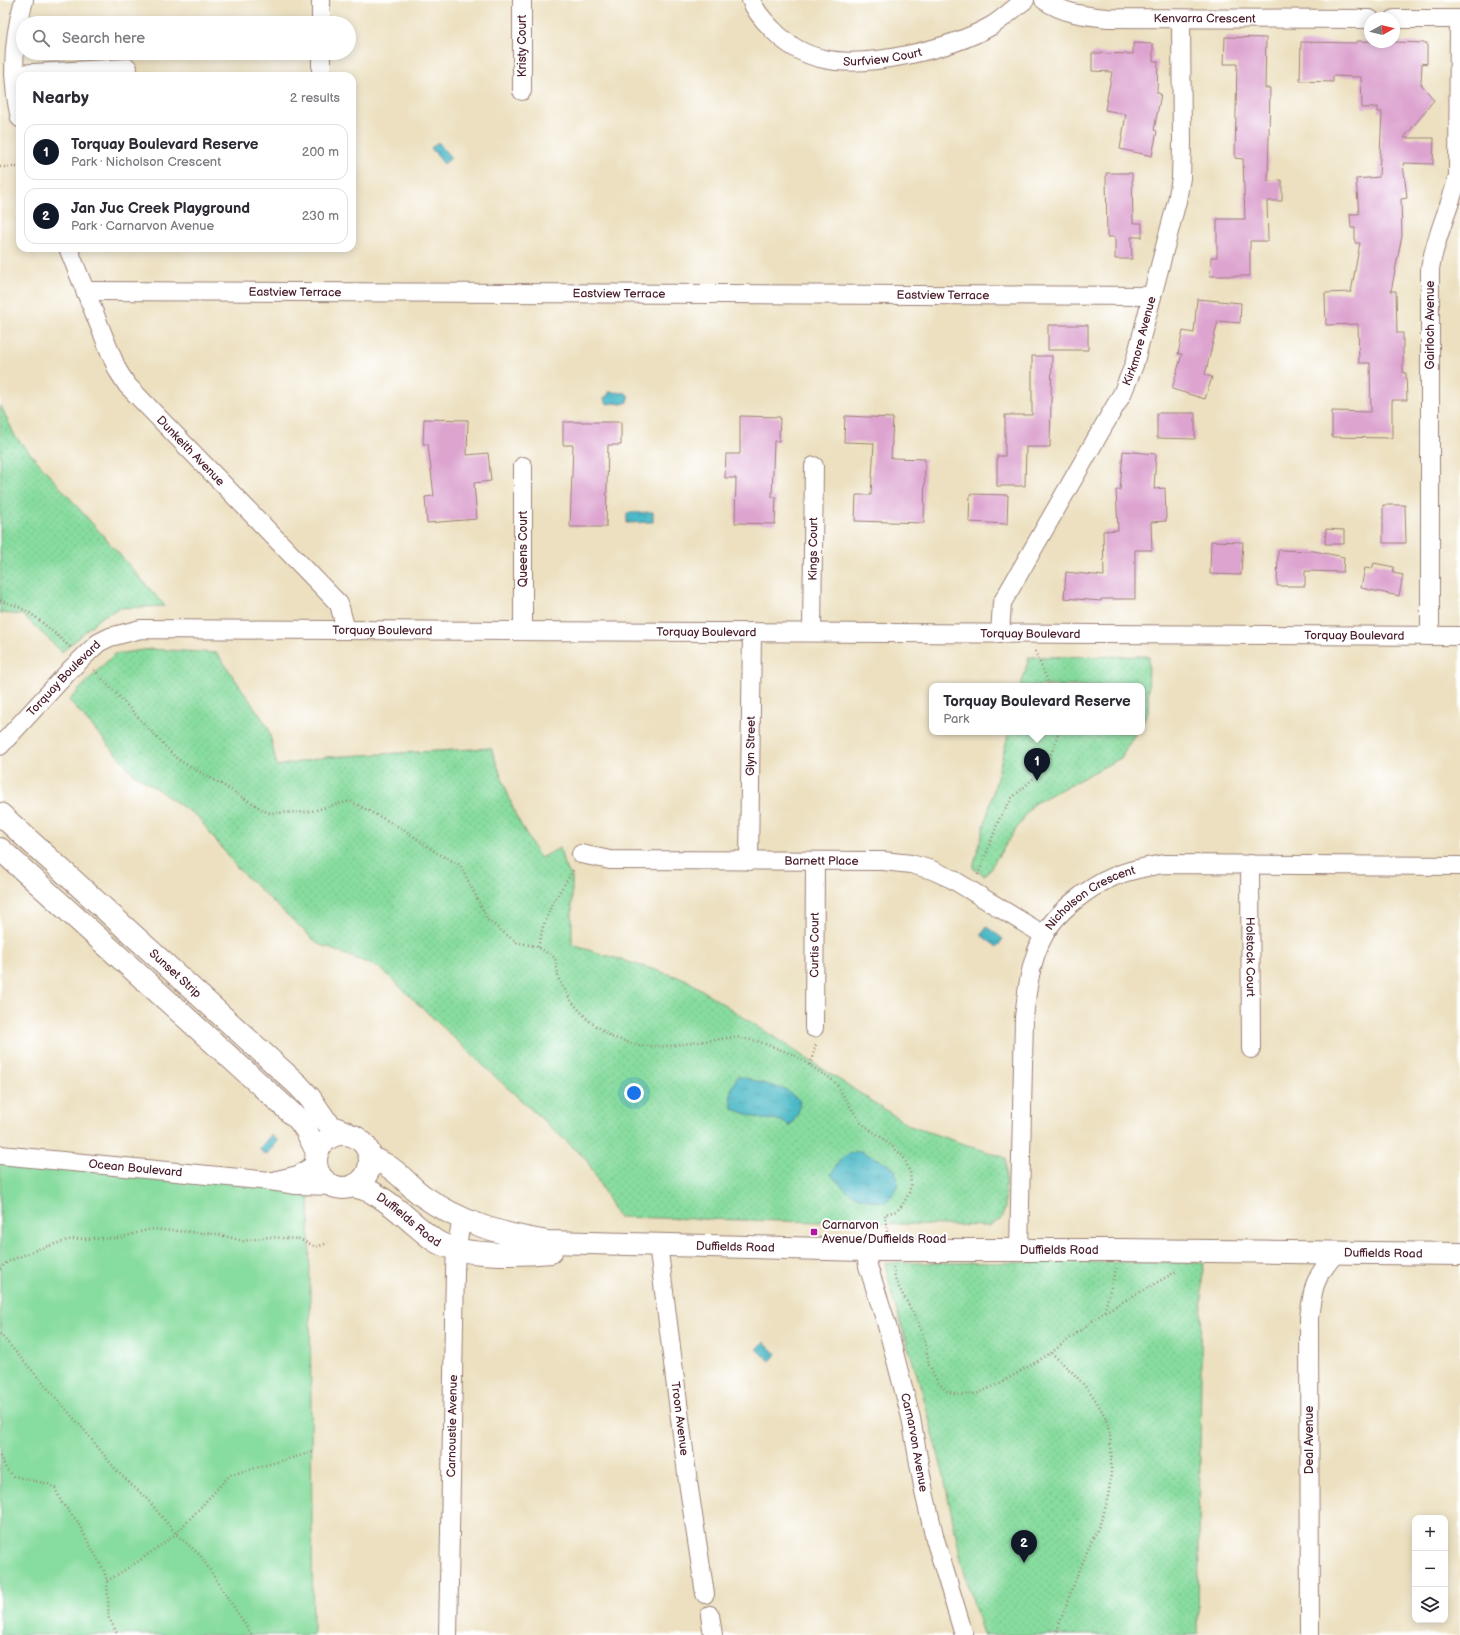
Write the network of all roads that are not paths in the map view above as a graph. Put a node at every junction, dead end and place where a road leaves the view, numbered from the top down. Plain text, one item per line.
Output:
1 (24, 0) edge
2 (321, 0) edge
3 (522, 0) edge
4 (751, 0) edge
5 (1025, 0) edge
6 (1044, 0) edge
7 (21, 16) edge
8 (321, 16) edge
9 (1181, 19) junction
10 (1364, 19) edge
11 (1400, 19) edge
12 (1459, 19) edge
13 (16, 40) edge
14 (321, 60) edge
15 (128, 68) dead end
16 (52, 72) edge
17 (321, 72) edge
18 (14, 74) joint
19 (16, 89) edge
20 (522, 91) dead end
21 (70, 252) edge
22 (85, 290) junction
23 (1152, 296) junction
24 (523, 466) dead end
25 (814, 466) dead end
26 (346, 630) junction
27 (523, 631) junction
28 (752, 632) junction
29 (812, 632) junction
30 (1000, 634) junction
31 (1430, 636) junction
32 (1460, 636) edge
33 (0, 746) edge
34 (0, 814) edge
35 (0, 849) edge
36 (581, 854) road end
37 (749, 861) junction
38 (815, 862) junction
39 (1250, 864) junction
40 (1460, 866) edge
41 (1044, 935) junction
42 (814, 1028) dead end
43 (1251, 1050) dead end
44 (347, 1134) junction
45 (0, 1155) edge
46 (370, 1157) junction
47 (317, 1158) junction
48 (270, 1181) junction
49 (344, 1186) junction
50 (462, 1218) junction
51 (658, 1244) junction
52 (456, 1250) junction
53 (866, 1250) junction
54 (1019, 1250) junction
55 (1336, 1253) junction
56 (1460, 1254) edge
57 (705, 1594) dead end
58 (710, 1615) dead end
59 (448, 1635) edge
60 (713, 1635) edge
61 (964, 1635) edge
62 (1310, 1635) edge

1 - 7 street
2 - 8 street
3 - 20 street, Kristy Court
4 - 5 street, Surfview Court
6 - 9 street, Kenvarra Crescent
9 - 10 street, Kenvarra Crescent
9 - 23 street, Kirkmore Avenue
11 - 12 street
12 - 31 street, Gairloch Avenue
13 - 18 street
14 - 17 street
15 - 16 street
18 - 19 street
21 - 22 street, Dunkeith Avenue
22 - 23 street, Eastview Terrace
22 - 26 street, Dunkeith Avenue
23 - 30 street, Kirkmore Avenue
24 - 27 street, Queens Court
25 - 29 street, Kings Court
26 - 27 street, Torquay Boulevard
26 - 33 street, Torquay Boulevard
27 - 28 street, Torquay Boulevard
28 - 29 street, Torquay Boulevard
28 - 37 street, Glyn Street
29 - 30 street, Torquay Boulevard
30 - 31 street, Torquay Boulevard
31 - 32 street, Torquay Boulevard
34 - 44 street, Sunset Strip
35 - 47 street
36 - 37 street, Barnett Place
37 - 38 street, Barnett Place
38 - 41 street, Barnett Place
38 - 42 street, Curtis Court
39 - 40 street, Nicholson Crescent
39 - 41 street, Nicholson Crescent
39 - 43 street, Holstock Court
41 - 54 street, Nicholson Crescent
44 - 46 street, Sunset Strip
44 - 47 street
45 - 48 street, Ocean Boulevard
46 - 49 street
46 - 50 street, Duffields Road
47 - 48 street, Ocean Boulevard
47 - 49 street
48 - 49 street, Ocean Boulevard
49 - 52 street, Duffields Road
50 - 51 street, Duffields Road
50 - 52 street, Carnoustie Avenue
51 - 52 street, Duffields Road
51 - 53 street, Duffields Road
51 - 57 street, Troon Avenue
52 - 59 street, Carnoustie Avenue
53 - 54 street, Duffields Road
53 - 61 street, Carnarvon Avenue
54 - 55 street, Duffields Road
55 - 56 street, Duffields Road
55 - 62 street, Deal Avenue
58 - 60 street

